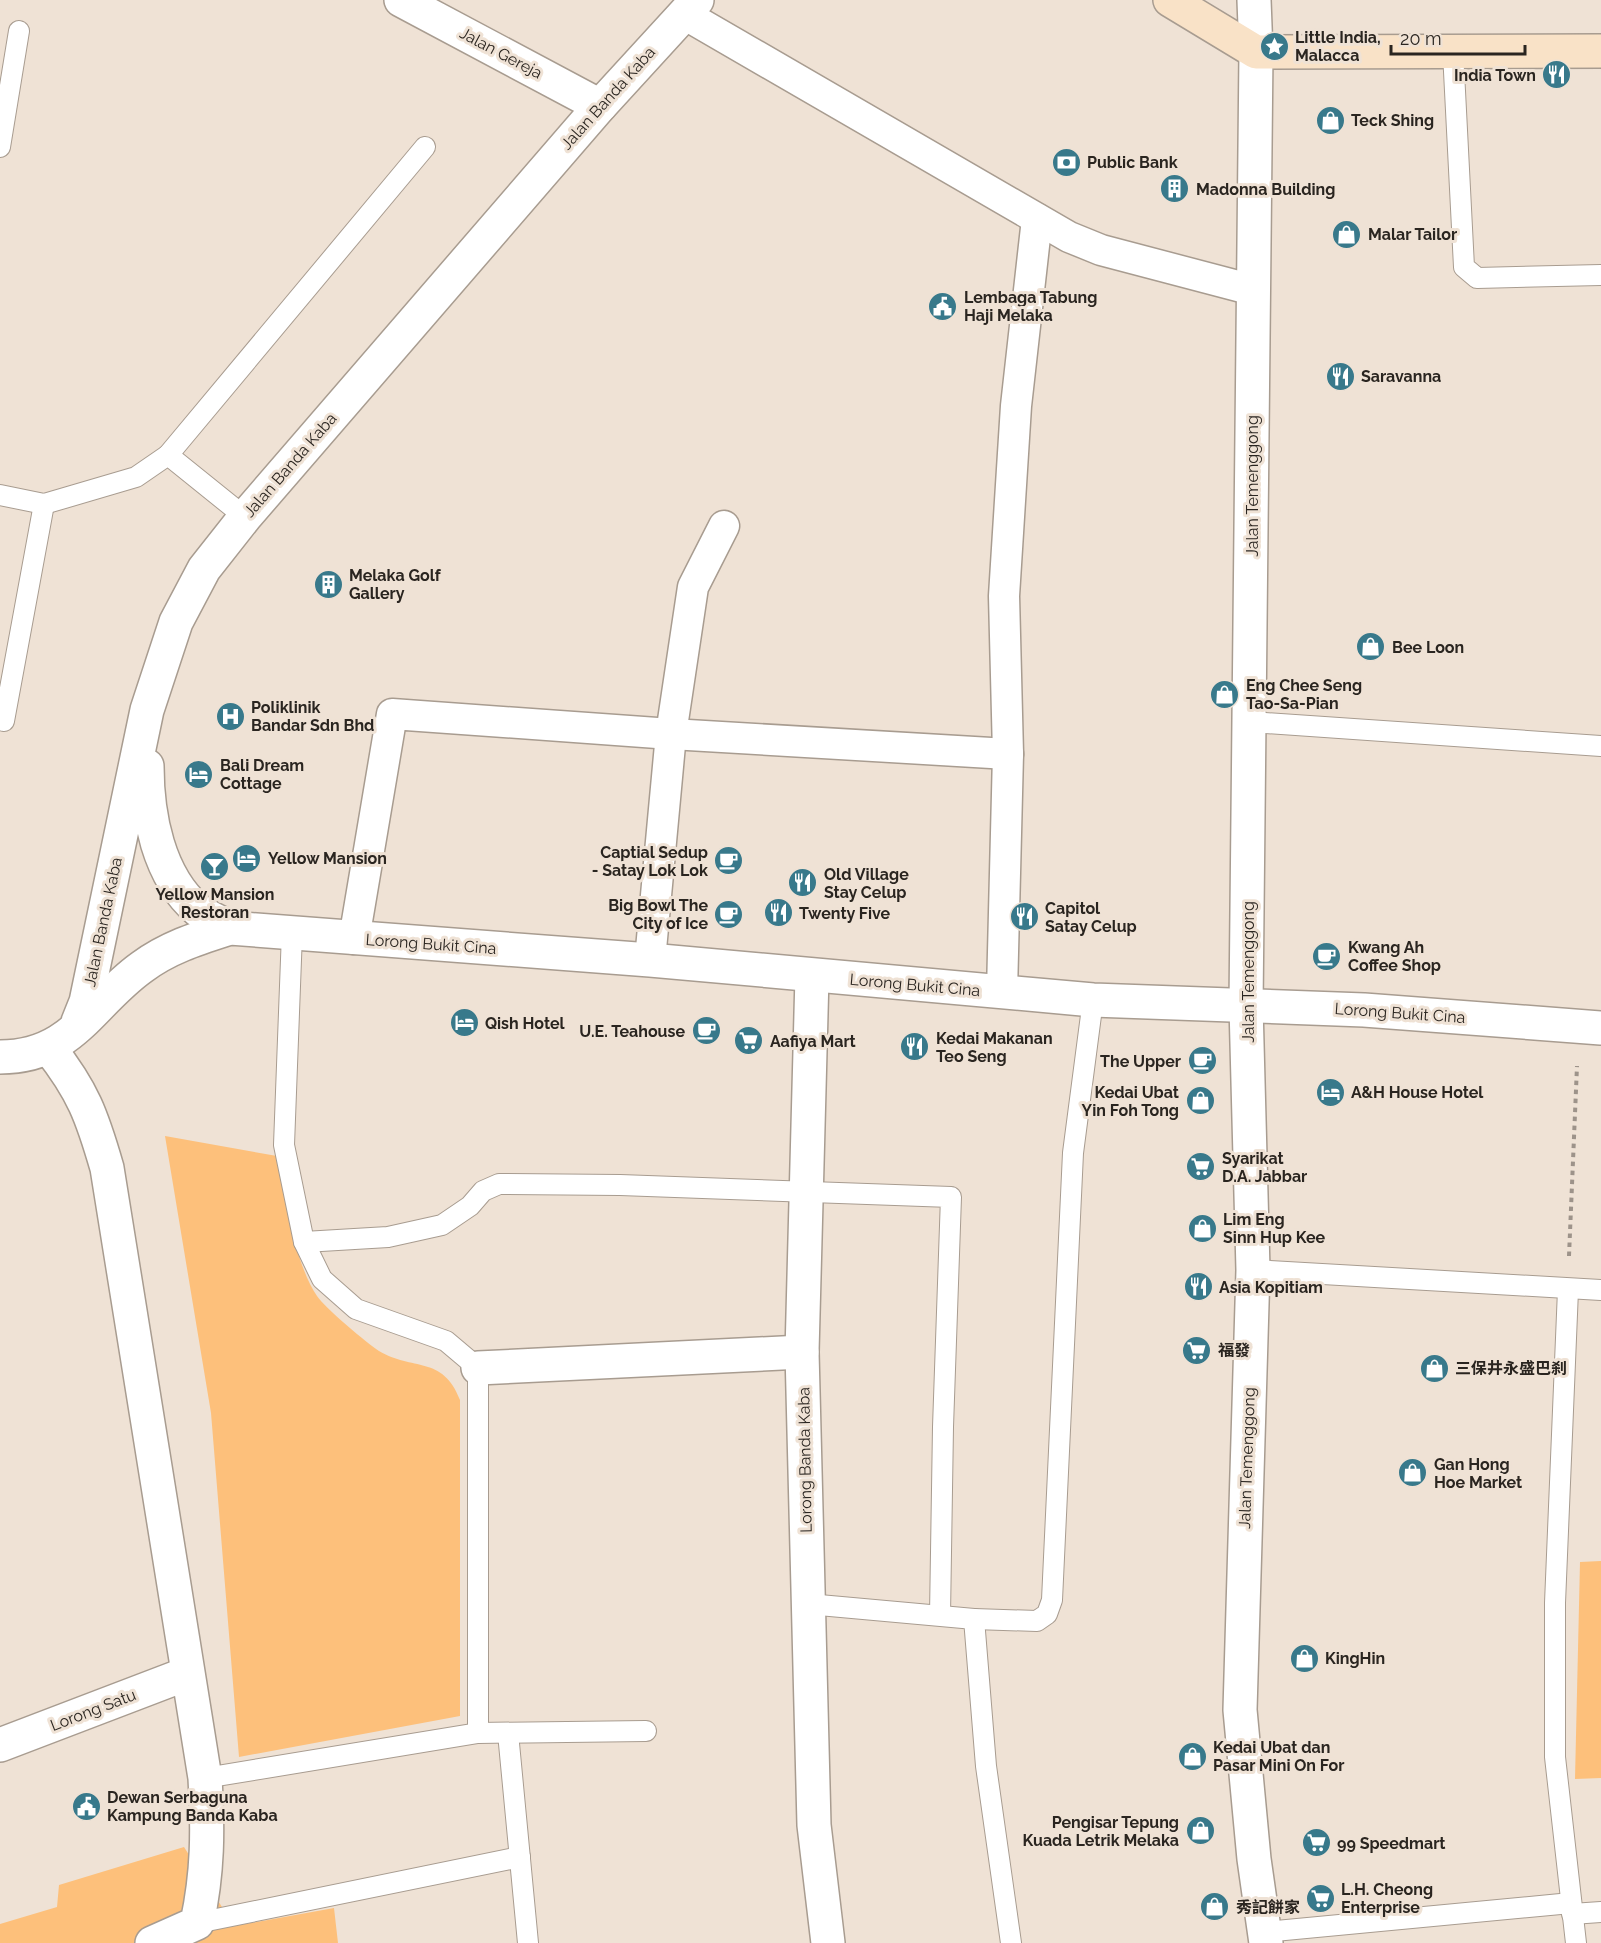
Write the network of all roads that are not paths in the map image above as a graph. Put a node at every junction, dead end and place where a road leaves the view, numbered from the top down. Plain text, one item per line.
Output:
1 (401, 0) edge
2 (1170, 0) edge
3 (1254, 0) edge
4 (690, 7) edge
5 (19, 31) dead end
6 (1601, 51) edge
7 (1256, 52) junction
8 (1453, 52) junction
9 (600, 106) junction
10 (0, 147) edge
11 (425, 147) dead end
12 (1037, 219) junction
13 (1601, 275) edge
14 (1253, 290) junction
15 (168, 455) junction
16 (0, 495) edge
17 (44, 504) junction
18 (245, 517) junction
19 (724, 526) dead end
20 (147, 710) junction
21 (4, 721) dead end
22 (1251, 722) junction
23 (671, 734) junction
24 (1601, 746) edge
25 (1008, 754) junction
26 (230, 928) junction
27 (292, 933) junction
28 (354, 939) junction
29 (650, 960) junction
30 (812, 976) junction
31 (1002, 992) junction
32 (1093, 1000) junction
33 (1246, 1006) junction
34 (1590, 1027) edge
35 (61, 1040) junction
36 (0, 1057) edge
37 (806, 1190) junction
38 (304, 1242) junction
39 (1253, 1270) junction
40 (1568, 1290) junction
41 (1601, 1290) edge
42 (802, 1352) junction
43 (478, 1368) junction
44 (808, 1604) junction
45 (940, 1615) junction
46 (974, 1619) junction
47 (186, 1674) junction
48 (646, 1731) dead end
49 (478, 1733) junction
50 (508, 1733) junction
51 (0, 1745) edge
52 (205, 1778) junction
53 (520, 1857) junction
54 (1571, 1909) junction
55 (1601, 1912) edge
56 (197, 1923) junction
57 (1265, 1937) edge
58 (152, 1943) edge
59 (528, 1943) edge
60 (828, 1943) edge
61 (1011, 1943) edge
62 (1576, 1943) edge

1 - 9 street, Jalan Gereja
2 - 7 main road
3 - 7 street, Jalan Temenggong
4 - 9 street, Jalan Banda Kaba
4 - 12 street
5 - 10 lane
6 - 8 main road
7 - 8 main road
7 - 14 street, Jalan Temenggong
8 - 13 lane
9 - 18 street, Jalan Banda Kaba
11 - 15 lane
12 - 14 street
12 - 25 street
14 - 22 street, Jalan Temenggong
15 - 17 lane
15 - 18 lane
16 - 17 lane
17 - 21 lane
18 - 20 street, Jalan Banda Kaba
19 - 23 street
20 - 26 street, Lorong Bukit Cina
20 - 35 street, Jalan Banda Kaba
22 - 24 lane
22 - 33 street, Jalan Temenggong
23 - 25 street
23 - 28 street
23 - 29 street
25 - 31 street
26 - 27 street, Lorong Bukit Cina
26 - 35 street, Lorong Bukit Cina
27 - 28 street, Lorong Bukit Cina
27 - 38 lane
28 - 29 street, Lorong Bukit Cina
29 - 30 street, Lorong Bukit Cina
30 - 31 street, Lorong Bukit Cina
30 - 37 street, Lorong Banda Kaba
31 - 32 street, Lorong Bukit Cina
32 - 33 street, Lorong Bukit Cina
32 - 46 lane
33 - 34 street, Lorong Bukit Cina
33 - 39 street, Jalan Temenggong
35 - 36 street
35 - 47 street
37 - 38 lane
37 - 42 street, Lorong Banda Kaba
37 - 45 lane
38 - 43 lane
39 - 40 lane
39 - 57 street, Jalan Temenggong
40 - 41 lane
40 - 54 lane
42 - 43 street
42 - 44 street, Lorong Banda Kaba
43 - 49 lane
44 - 45 lane
44 - 60 street, Lorong Banda Kaba
45 - 46 lane
46 - 61 lane
47 - 51 street, Lorong Satu
47 - 52 street
48 - 50 lane
49 - 50 lane
49 - 52 lane
50 - 53 lane
52 - 56 street
53 - 56 lane
53 - 59 lane
54 - 55 lane
54 - 57 lane
54 - 62 lane
56 - 58 street

